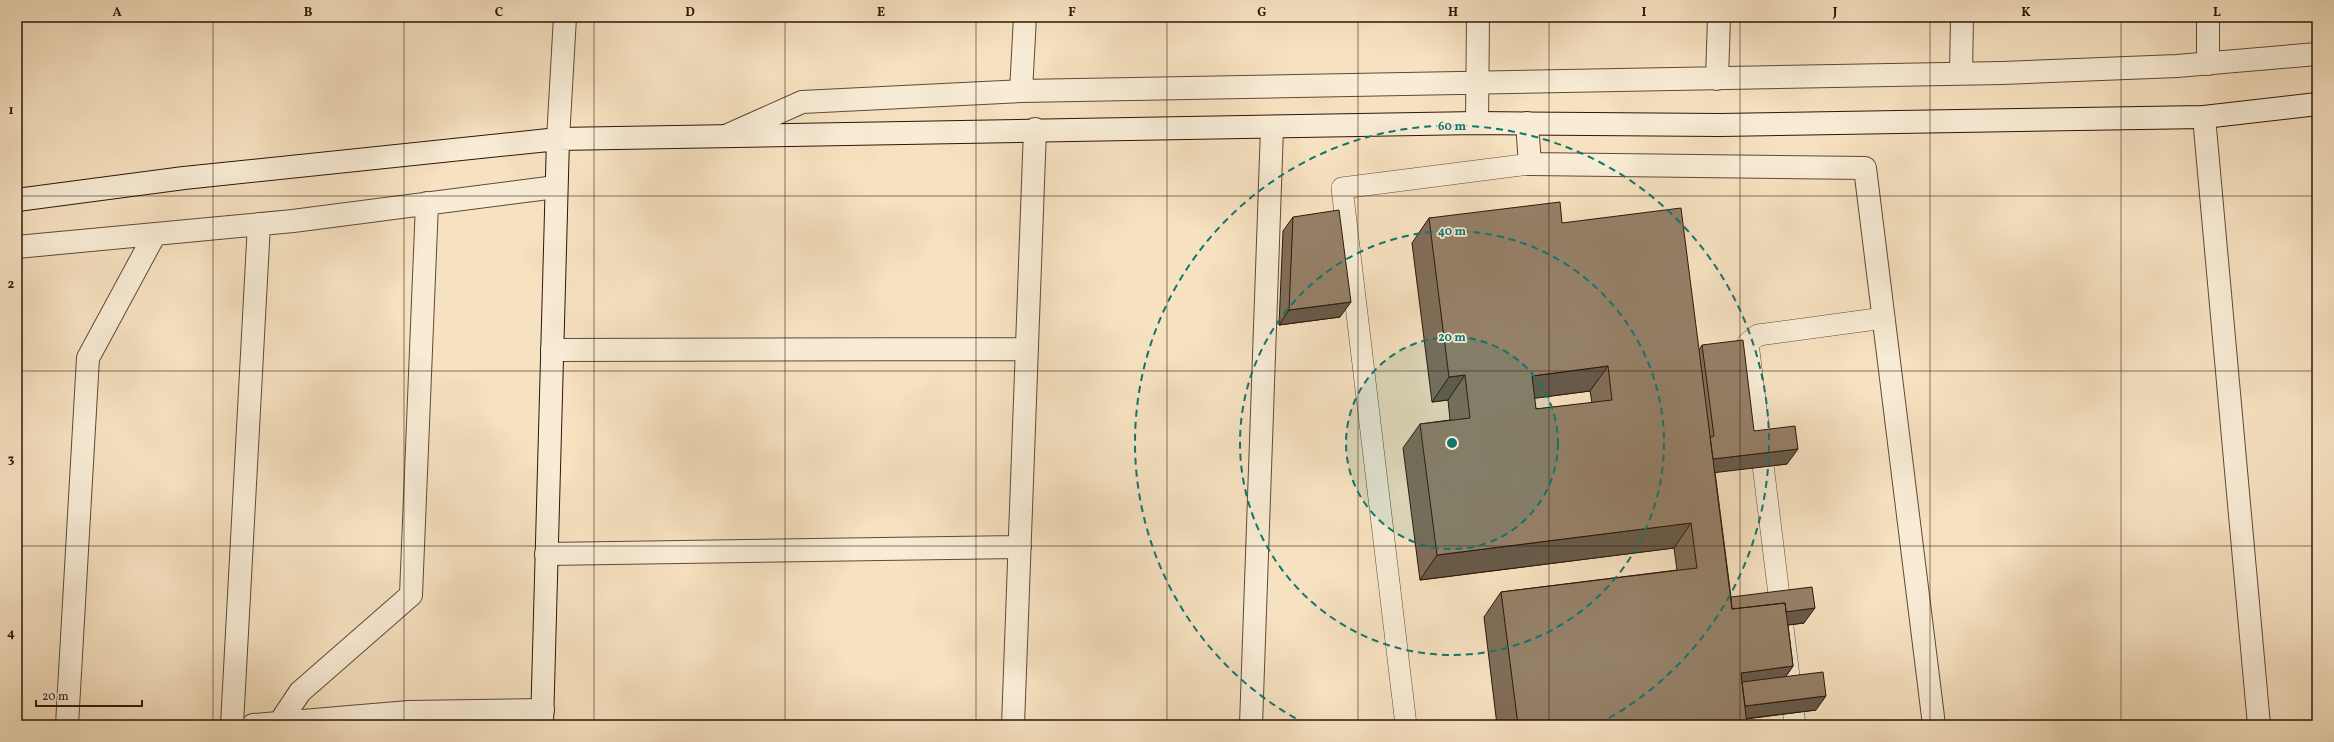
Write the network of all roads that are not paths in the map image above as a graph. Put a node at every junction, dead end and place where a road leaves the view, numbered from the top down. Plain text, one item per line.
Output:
1 (565, 17) edge
2 (1025, 17) edge
3 (1478, 17) edge
4 (1719, 17) edge
5 (1962, 17) edge
6 (2208, 17) edge
7 (2317, 54) edge
8 (2208, 64) junction
9 (1961, 73) junction
10 (1717, 79) junction
11 (1478, 83) junction
12 (1022, 91) junction
13 (2317, 104) edge
14 (2204, 117) junction
15 (1477, 123) junction
16 (1527, 123) junction
17 (1272, 128) junction
18 (1036, 129) junction
19 (728, 135) junction
20 (558, 139) junction
21 (1530, 164) junction
22 (556, 187) junction
23 (17, 200) edge
24 (427, 203) junction
25 (259, 224) junction
26 (155, 234) junction
27 (17, 247) edge
28 (1884, 318) junction
29 (1027, 349) junction
30 (552, 350) junction
31 (1020, 547) junction
32 (546, 554) junction
33 (542, 717) edge
34 (280, 722) junction
35 (67, 725) edge
36 (232, 725) edge
37 (253, 725) edge
38 (1013, 725) edge
39 (1251, 725) edge
40 (1406, 725) edge
41 (1795, 725) edge
42 (1934, 725) edge
43 (2259, 725) edge

1 - 20 street
2 - 12 street
3 - 11 street
4 - 10 street
5 - 9 street
6 - 8 street
7 - 8 street
8 - 9 street
9 - 10 street
10 - 11 street
11 - 12 street
11 - 15 street
12 - 19 street
13 - 14 street
14 - 16 street
14 - 43 street
15 - 16 street
15 - 17 street
16 - 21 street
17 - 18 street
17 - 39 street
18 - 19 street
18 - 29 street
19 - 20 street
20 - 22 street
20 - 23 street
21 - 28 street
21 - 40 lane
22 - 24 street
22 - 30 street
24 - 25 street
24 - 34 street
25 - 26 street
25 - 36 street
26 - 27 street
26 - 35 street
28 - 41 lane
28 - 42 street
29 - 30 street
29 - 31 street
30 - 32 street
31 - 32 street
31 - 38 street
32 - 33 street
33 - 34 street
34 - 37 street

